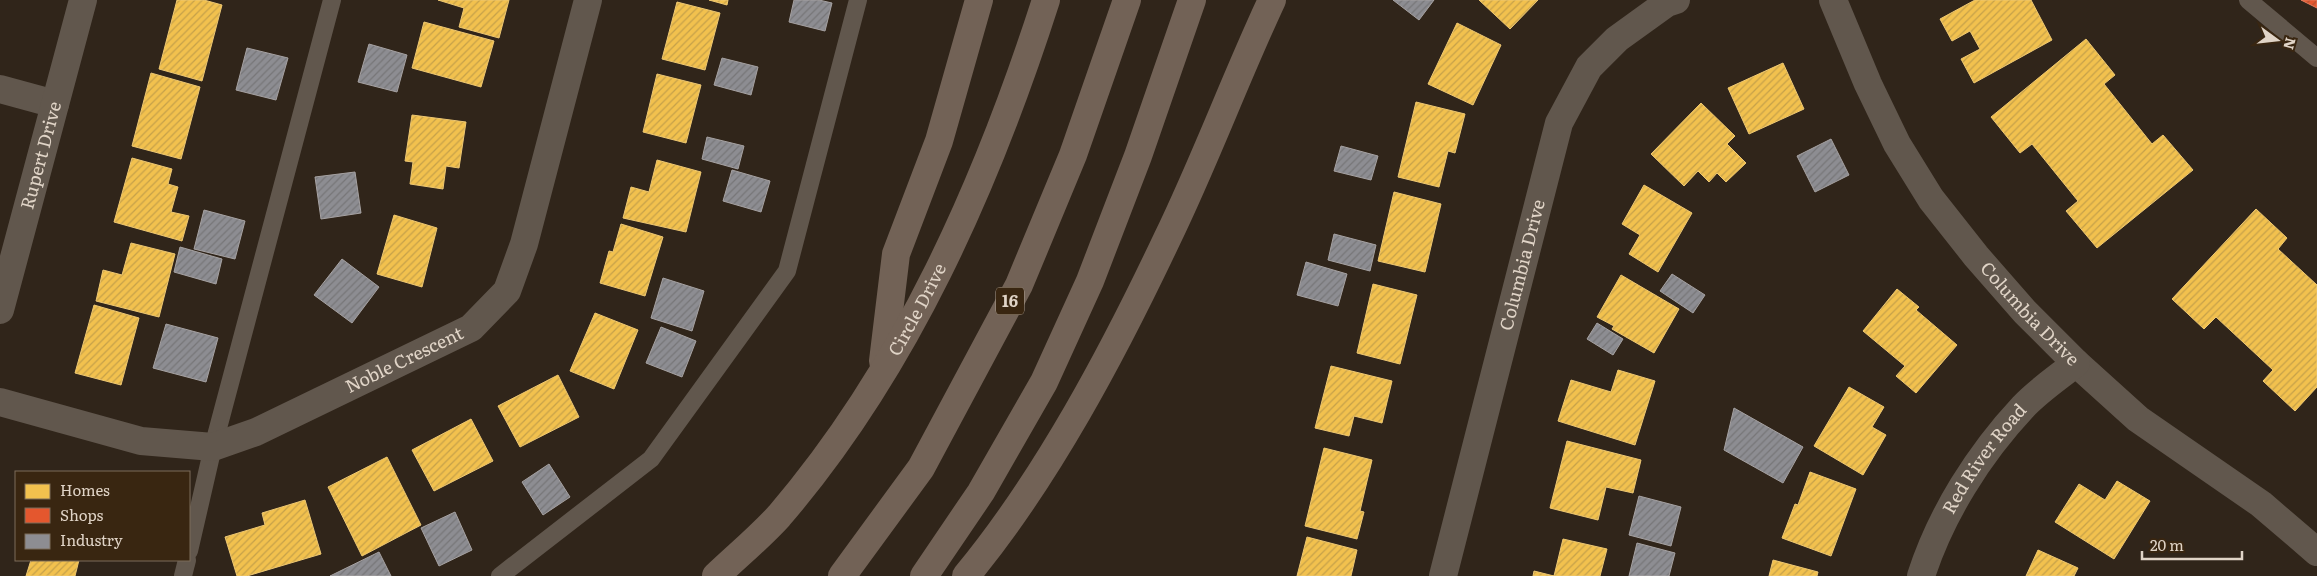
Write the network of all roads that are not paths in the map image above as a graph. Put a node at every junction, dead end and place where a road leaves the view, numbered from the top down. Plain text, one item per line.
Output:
1 (83, 0) edge
2 (332, 0) edge
3 (588, 0) edge
4 (858, 0) edge
5 (978, 0) edge
6 (1046, 0) edge
7 (1127, 0) edge
8 (1192, 0) edge
9 (1272, 0) edge
10 (1676, 0) edge
11 (1833, 0) edge
12 (2248, 0) edge
13 (2317, 58) edge
14 (0, 89) edge
15 (55, 104) junction
16 (0, 310) edge
17 (2076, 363) junction
18 (882, 375) junction
19 (0, 402) edge
20 (213, 447) junction
21 (190, 547) edge
22 (2317, 552) edge
23 (187, 561) edge
24 (183, 576) edge
25 (500, 576) edge
26 (716, 576) edge
27 (842, 576) edge
28 (924, 576) edge
29 (966, 576) edge
30 (1443, 576) edge
31 (1921, 576) edge

1 - 15 street, Rupert Drive
2 - 20 lane
3 - 20 street, Noble Crescent
4 - 25 lane
5 - 18 highway
6 - 18 highway, Circle Drive
7 - 27 highway, 16
8 - 28 highway
9 - 29 highway
10 - 30 street, Columbia Drive
11 - 17 street, Columbia Drive
12 - 13 lane
14 - 15 street
15 - 16 street, Rupert Drive
17 - 22 street, Columbia Drive
17 - 31 street, Red River Road
18 - 26 highway, Circle Drive
19 - 20 street, Noble Crescent
20 - 21 lane
23 - 24 lane

